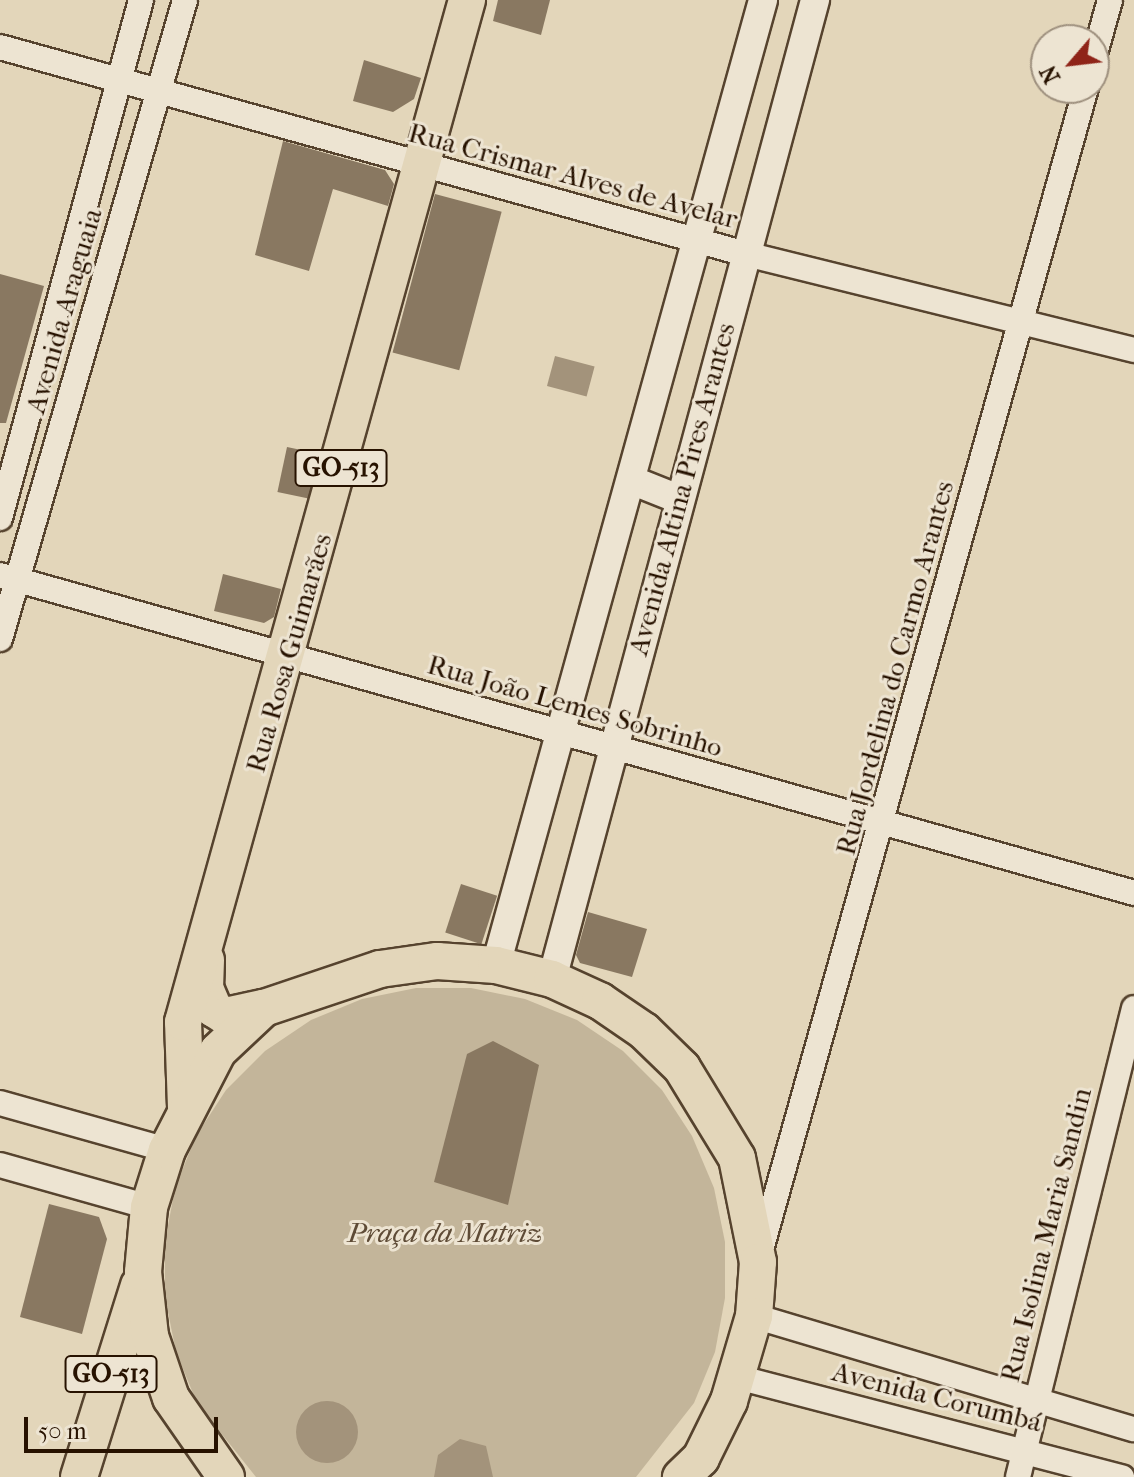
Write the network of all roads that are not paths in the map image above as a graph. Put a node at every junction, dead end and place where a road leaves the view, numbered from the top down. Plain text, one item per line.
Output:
1 (141, 0) edge
2 (185, 0) edge
3 (467, 0) edge
4 (763, 0) edge
5 (815, 0) edge
6 (1110, 0) edge
7 (1103, 24) edge
8 (0, 47) edge
9 (119, 81) junction
10 (160, 93) junction
11 (1082, 104) edge
12 (424, 166) junction
13 (697, 241) junction
14 (746, 254) junction
15 (1022, 319) junction
16 (52, 328) junction
17 (88, 338) junction
18 (1134, 350) edge
19 (631, 480) junction
20 (679, 499) junction
21 (0, 518) edge
22 (8, 576) edge
23 (0, 639) edge
24 (290, 654) junction
25 (561, 736) junction
26 (610, 751) junction
27 (885, 818) junction
28 (1134, 893) edge
29 (209, 934) junction
30 (496, 965) junction
31 (552, 979) junction
32 (264, 1008) junction
33 (1134, 1008) edge
34 (0, 1103) edge
35 (186, 1107) junction
36 (167, 1150) junction
37 (0, 1165) edge
38 (149, 1207) junction
39 (758, 1262) junction
40 (143, 1272) junction
41 (754, 1316) junction
42 (737, 1377) junction
43 (1035, 1401) junction
44 (1134, 1429) edge
45 (1026, 1450) junction
46 (693, 1471) edge
47 (79, 1477) edge
48 (226, 1477) edge
49 (1018, 1477) edge
50 (1122, 1477) edge

1 - 9 street, Avenida Araguaia
2 - 10 street, Avenida Araguaia
3 - 12 main road, Rua Rosa Guimarães / GO-513
4 - 13 street, Avenida Altina Pires Arantes
5 - 14 street, Avenida Altina Pires Arantes
6 - 7 street
8 - 9 street, Rua Crismar Alves de Avelar
9 - 10 street, Rua Crismar Alves de Avelar
9 - 16 street, Avenida Araguaia
10 - 12 street, Rua Crismar Alves de Avelar
10 - 17 street, Avenida Araguaia
11 - 15 street, Rua Jordelina do Carmo Arantes
12 - 13 street, Rua Crismar Alves de Avelar
12 - 24 main road, Rua Rosa Guimarães / GO-513
13 - 14 street, Rua Crismar Alves de Avelar
13 - 19 street, Avenida Altina Pires Arantes
14 - 15 street, Rua Crismar Alves de Avelar
14 - 20 street, Avenida Altina Pires Arantes
15 - 18 street, Rua Crismar Alves de Avelar
15 - 27 street, Rua Jordelina do Carmo Arantes
16 - 17 street
16 - 21 street, Avenida Araguaia
17 - 22 street, Avenida Araguaia
19 - 20 street
19 - 25 street, Avenida Altina Pires Arantes
20 - 26 street, Avenida Altina Pires Arantes
22 - 23 street, Avenida Araguaia
22 - 24 street, Rua João Lemes Sobrinho
24 - 25 street, Rua João Lemes Sobrinho
24 - 29 main road, Rua Rosa Guimarães / GO-513
25 - 26 street, Rua João Lemes Sobrinho
25 - 30 street, Avenida Altina Pires Arantes
26 - 27 street, Rua João Lemes Sobrinho
26 - 31 street, Avenida Altina Pires Arantes
27 - 28 street, Rua João Lemes Sobrinho
27 - 39 street, Rua Jordelina do Carmo Arantes
29 - 32 main road, Rua Rosa Guimarães / GO-513
29 - 35 main road, Rua Rosa Guimarães / GO-513
30 - 31 main road, Rua Rosa Guimarães
30 - 32 main road, Rua Rosa Guimarães
31 - 39 main road, Rua Rosa Guimarães
32 - 35 main road
33 - 43 street, Rua Isolina Maria Sandin
34 - 36 street
35 - 36 main road
36 - 38 main road
37 - 38 street
38 - 40 main road
39 - 41 main road, Rua Rosa Guimarães
40 - 47 main road, GO-513
40 - 48 main road
41 - 42 main road, Rua Rosa Guimarães
41 - 43 street, Avenida Corumbá
42 - 45 street, Avenida Corumbá
42 - 46 main road, Rua Rosa Guimarães
43 - 44 street, Avenida Corumbá
43 - 45 street, Rua Isolina Maria Sandin
45 - 49 street, Rua Isolina Maria Sandin
45 - 50 street, Avenida Corumbá

